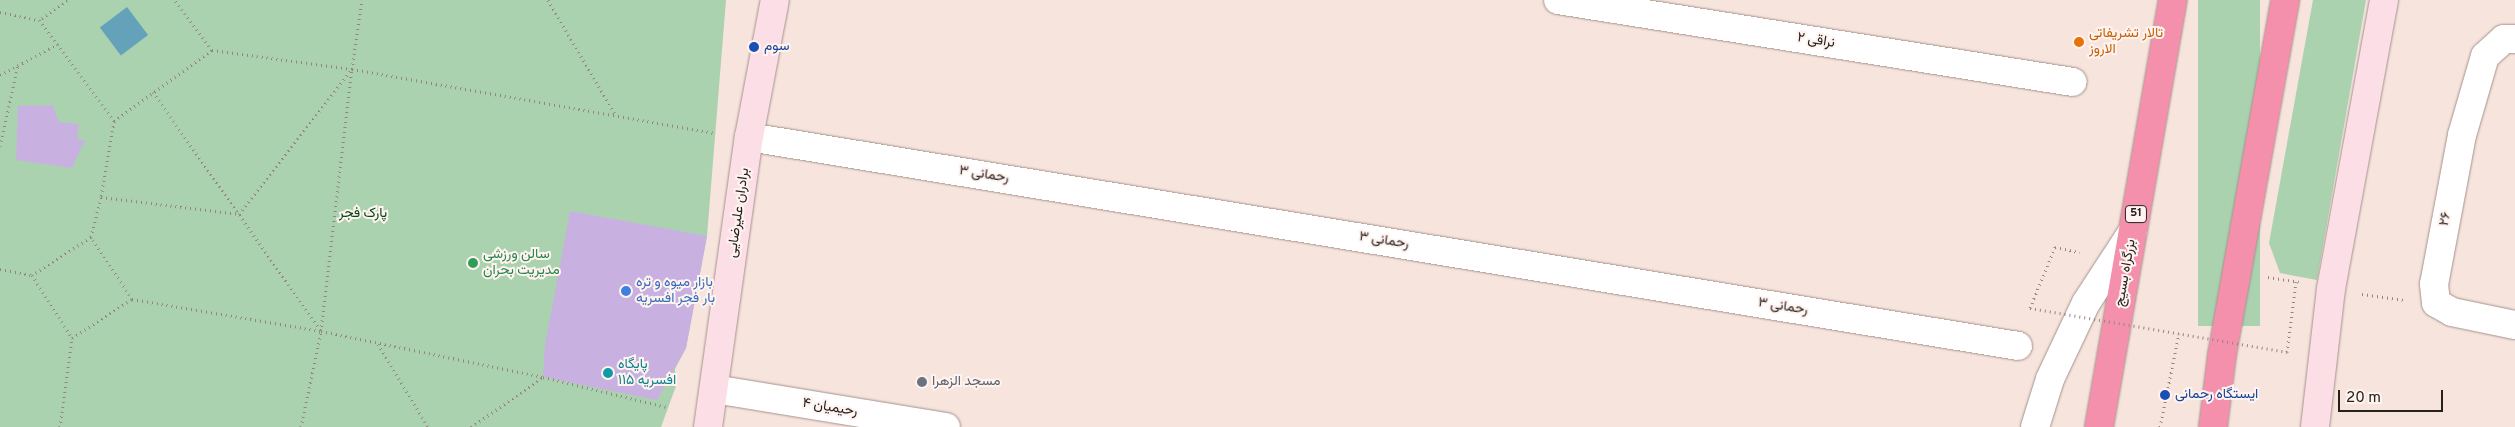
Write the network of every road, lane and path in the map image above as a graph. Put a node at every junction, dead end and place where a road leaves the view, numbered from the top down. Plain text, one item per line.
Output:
1 (67, 0) edge
2 (176, 0) edge
3 (362, 0) edge
4 (548, 0) edge
5 (775, 0) edge
6 (1558, 0) edge
7 (2173, 0) edge
8 (2284, 0) edge
9 (2384, 0) edge
10 (0, 12) edge
11 (39, 20) junction
12 (2515, 39) edge
13 (58, 44) junction
14 (212, 50) junction
15 (18, 65) junction
16 (352, 69) junction
17 (0, 74) edge
18 (2073, 82) dead end
19 (153, 92) junction
20 (617, 116) junction
21 (114, 121) junction
22 (714, 133) dead end
23 (750, 137) junction
24 (0, 146) edge
25 (101, 197) junction
26 (239, 214) junction
27 (2133, 231) junction
28 (91, 237) junction
29 (2079, 252) dead end
30 (0, 269) edge
31 (32, 276) junction
32 (2296, 282) dead end
33 (132, 299) junction
34 (2515, 325) edge
35 (321, 331) junction
36 (2179, 334) junction
37 (72, 338) junction
38 (378, 343) junction
39 (2018, 346) dead end
40 (543, 377) junction
41 (714, 389) junction
42 (666, 406) dead end
43 (60, 427) edge
44 (301, 427) edge
45 (428, 427) edge
46 (472, 427) edge
47 (708, 427) edge
48 (946, 427) edge
49 (2035, 427) edge
50 (2099, 427) edge
51 (2160, 427) edge
52 (2213, 427) edge
53 (2315, 427) edge

1 - 11 path
2 - 14 path
3 - 16 path
4 - 20 path
5 - 23 main road, برادران علیرضایی
6 - 18 street, نراقی ۲
7 - 27 highway, بزرگراه بسیج / 51
8 - 52 highway
9 - 53 main road
10 - 11 path
11 - 13 path
12 - 34 street, ۲۶
13 - 15 path
13 - 21 path
14 - 16 path
14 - 19 path
15 - 17 path
15 - 24 path
16 - 20 path
16 - 26 path
16 - 35 path
19 - 21 path
19 - 26 path
20 - 22 path
21 - 25 path
23 - 39 street, رحمانی ۳
23 - 41 main road, برادران علیرضایی
25 - 26 path
25 - 28 path
26 - 35 path
27 - 49 street
27 - 50 highway, بزرگراه بسیج / 51
28 - 31 path
28 - 33 path
29 - 36 path, bridge
30 - 31 path
31 - 37 path
32 - 36 path, bridge
33 - 35 path
33 - 37 path
35 - 38 path
35 - 44 path
36 - 51 path
37 - 43 path
38 - 40 path
38 - 45 path
40 - 42 path
40 - 46 path
41 - 47 main road, برادران علیرضایی
41 - 48 street, رحیمیان ۴

